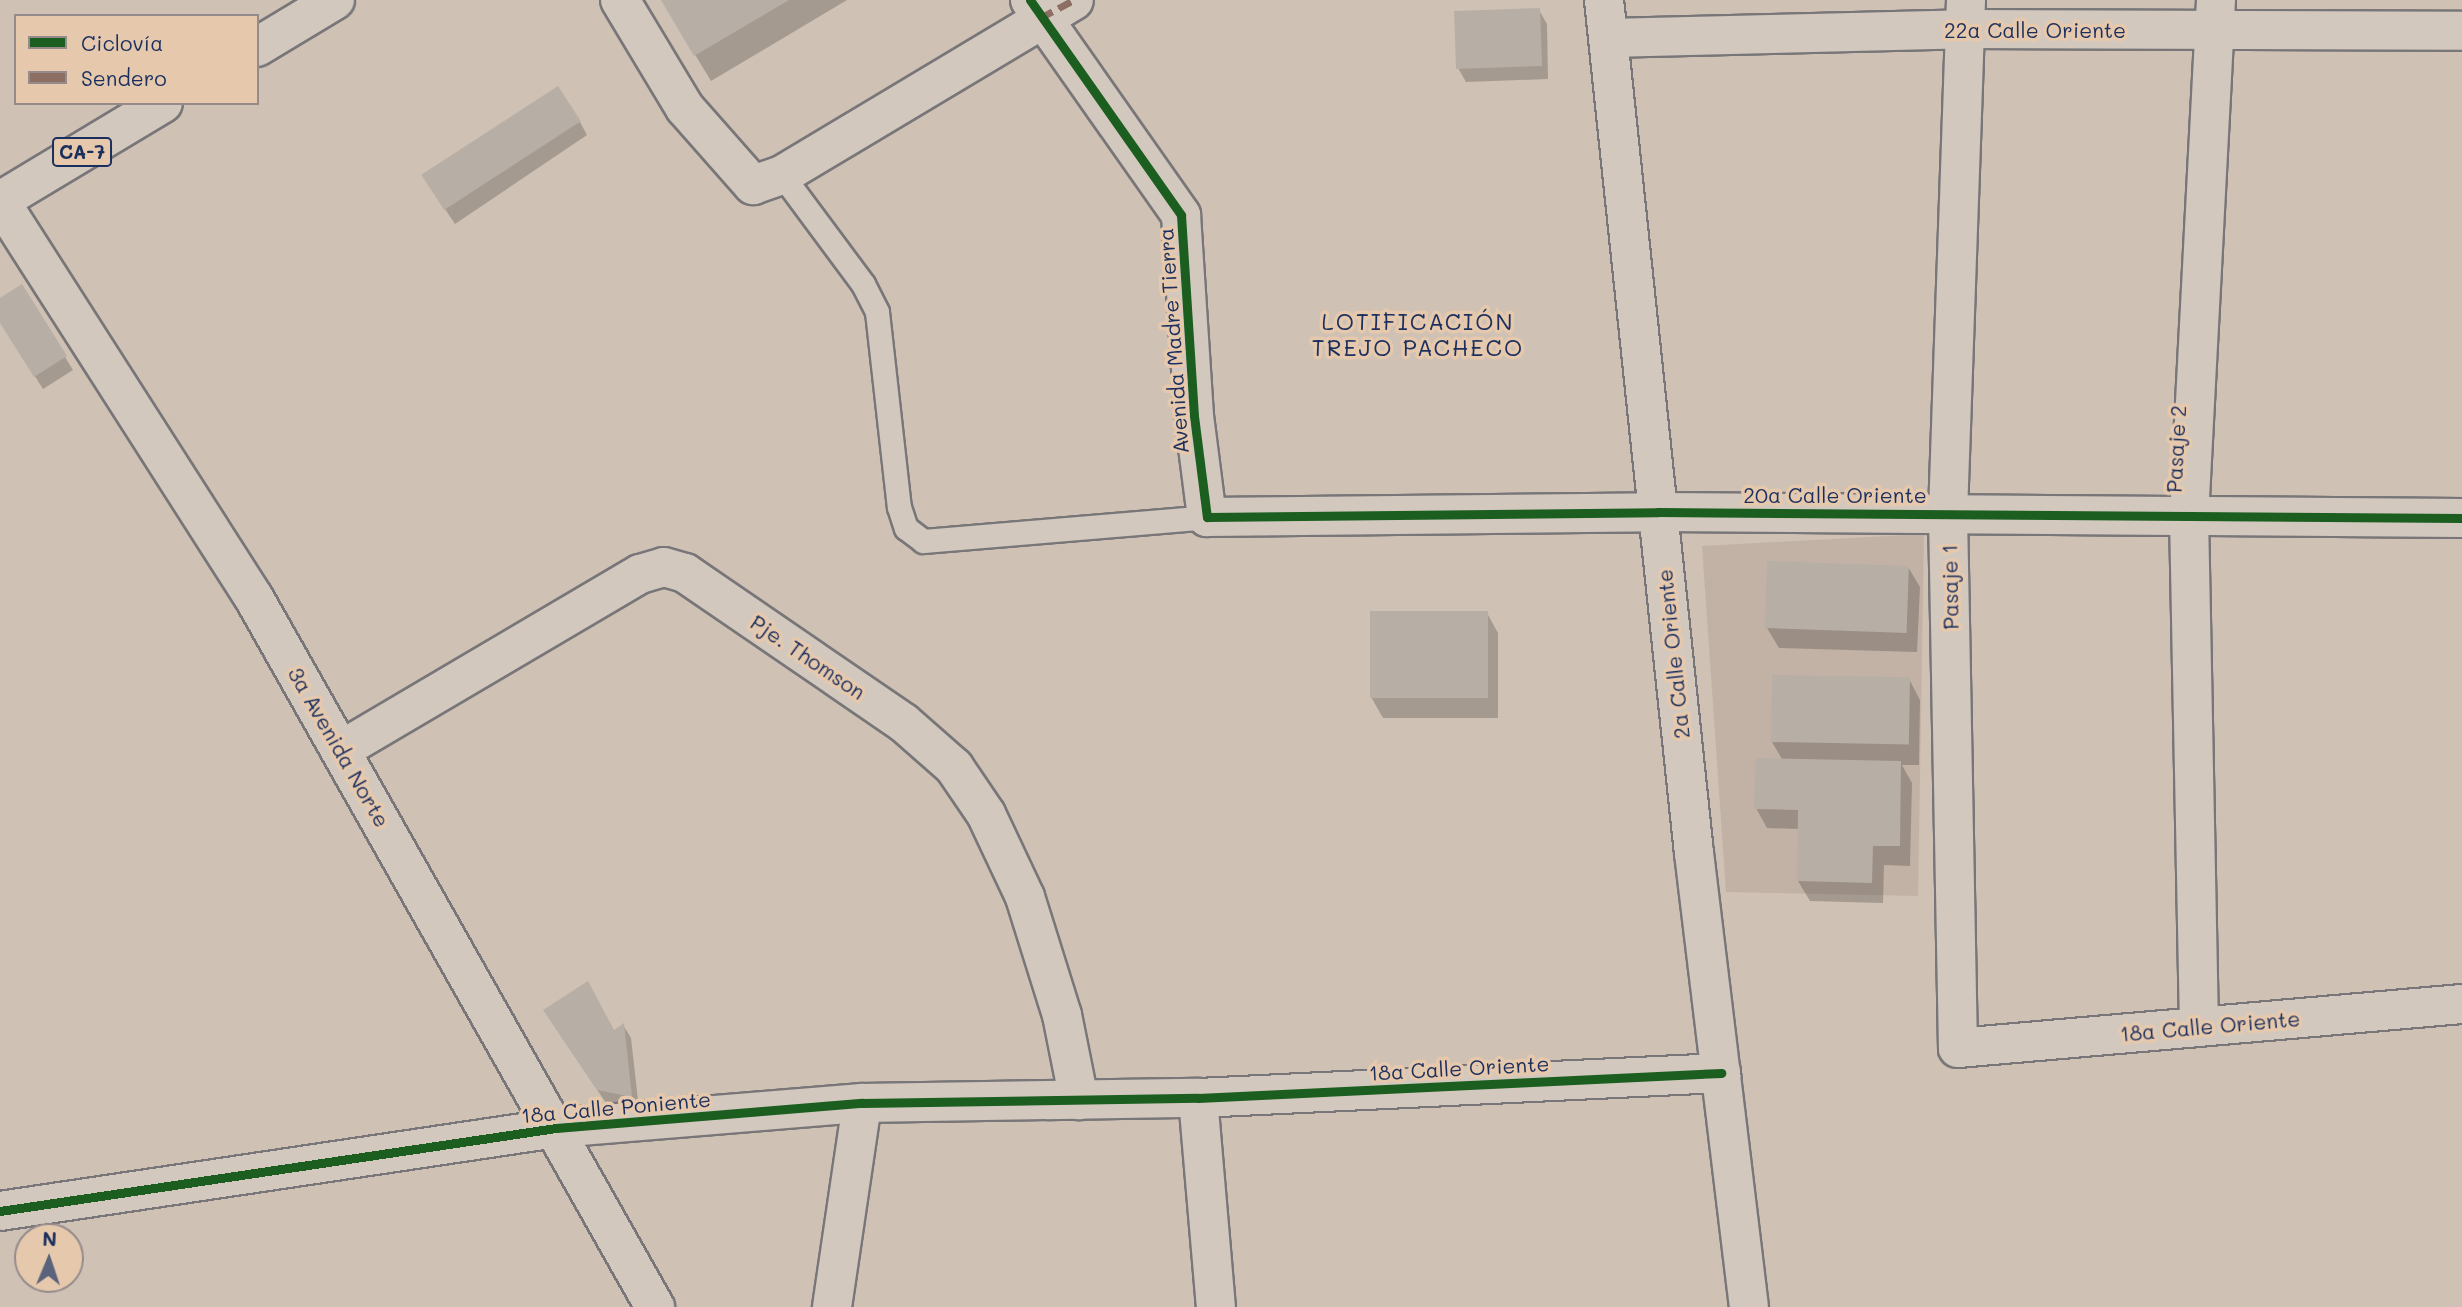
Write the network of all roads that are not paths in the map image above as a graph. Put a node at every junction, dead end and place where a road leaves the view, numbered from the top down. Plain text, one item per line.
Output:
1 (335, 0) edge
2 (620, 0) edge
3 (1074, 0) edge
4 (1604, 0) edge
5 (1035, 9) edge
6 (1965, 14) edge
7 (2216, 15) edge
8 (2462, 31) edge
9 (271, 38) edge
10 (1608, 38) junction
11 (160, 105) edge
12 (782, 175) junction
13 (0, 201) edge
14 (1658, 512) junction
15 (1948, 514) junction
16 (1207, 517) junction
17 (2189, 517) junction
18 (2462, 517) edge
19 (341, 750) junction
20 (2462, 1004) edge
21 (2199, 1027) junction
22 (1958, 1048) joint
23 (1721, 1073) junction
24 (1198, 1098) junction
25 (1079, 1100) junction
26 (862, 1104) junction
27 (556, 1128) junction
28 (0, 1211) edge
29 (654, 1307) edge
30 (832, 1307) edge
31 (1216, 1307) edge
32 (1749, 1307) edge

1 - 9 street
2 - 12 street
3 - 5 street
4 - 10 street, 2a Calle Oriente
5 - 12 street
5 - 16 street, Avenida Madre Tierra
6 - 7 street, 22a Calle Oriente
6 - 10 street, 22a Calle Oriente
6 - 15 street, Pasaje 1
7 - 8 street, 22a Calle Oriente
7 - 17 street, Pasaje 2
10 - 14 street, 2a Calle Oriente
11 - 13 street, CA-7
12 - 16 lane
13 - 19 street, 3a Avenida Norte
14 - 15 street, 20a Calle Oriente
14 - 16 street, 20a Calle Oriente
14 - 23 street, 2a Calle Oriente
15 - 17 street, 20a Calle Oriente
15 - 22 street, Pasaje 1
17 - 18 street, 20a Calle Oriente
17 - 21 street, Pasaje 2
19 - 25 street, Pje. Thomson
19 - 27 street, 3a Avenida Norte
20 - 21 street, 18a Calle Oriente
21 - 22 street, 18a Calle Oriente
23 - 24 street, 18a Calle Oriente
23 - 32 street, 2a Calle Oriente
24 - 25 street, 18a Calle Poniente
24 - 31 street
25 - 26 street, 18a Calle Poniente
26 - 27 street, 18a Calle Poniente
26 - 30 street
27 - 28 street, 18a Calle Poniente
27 - 29 street, 3a Avenida Norte

